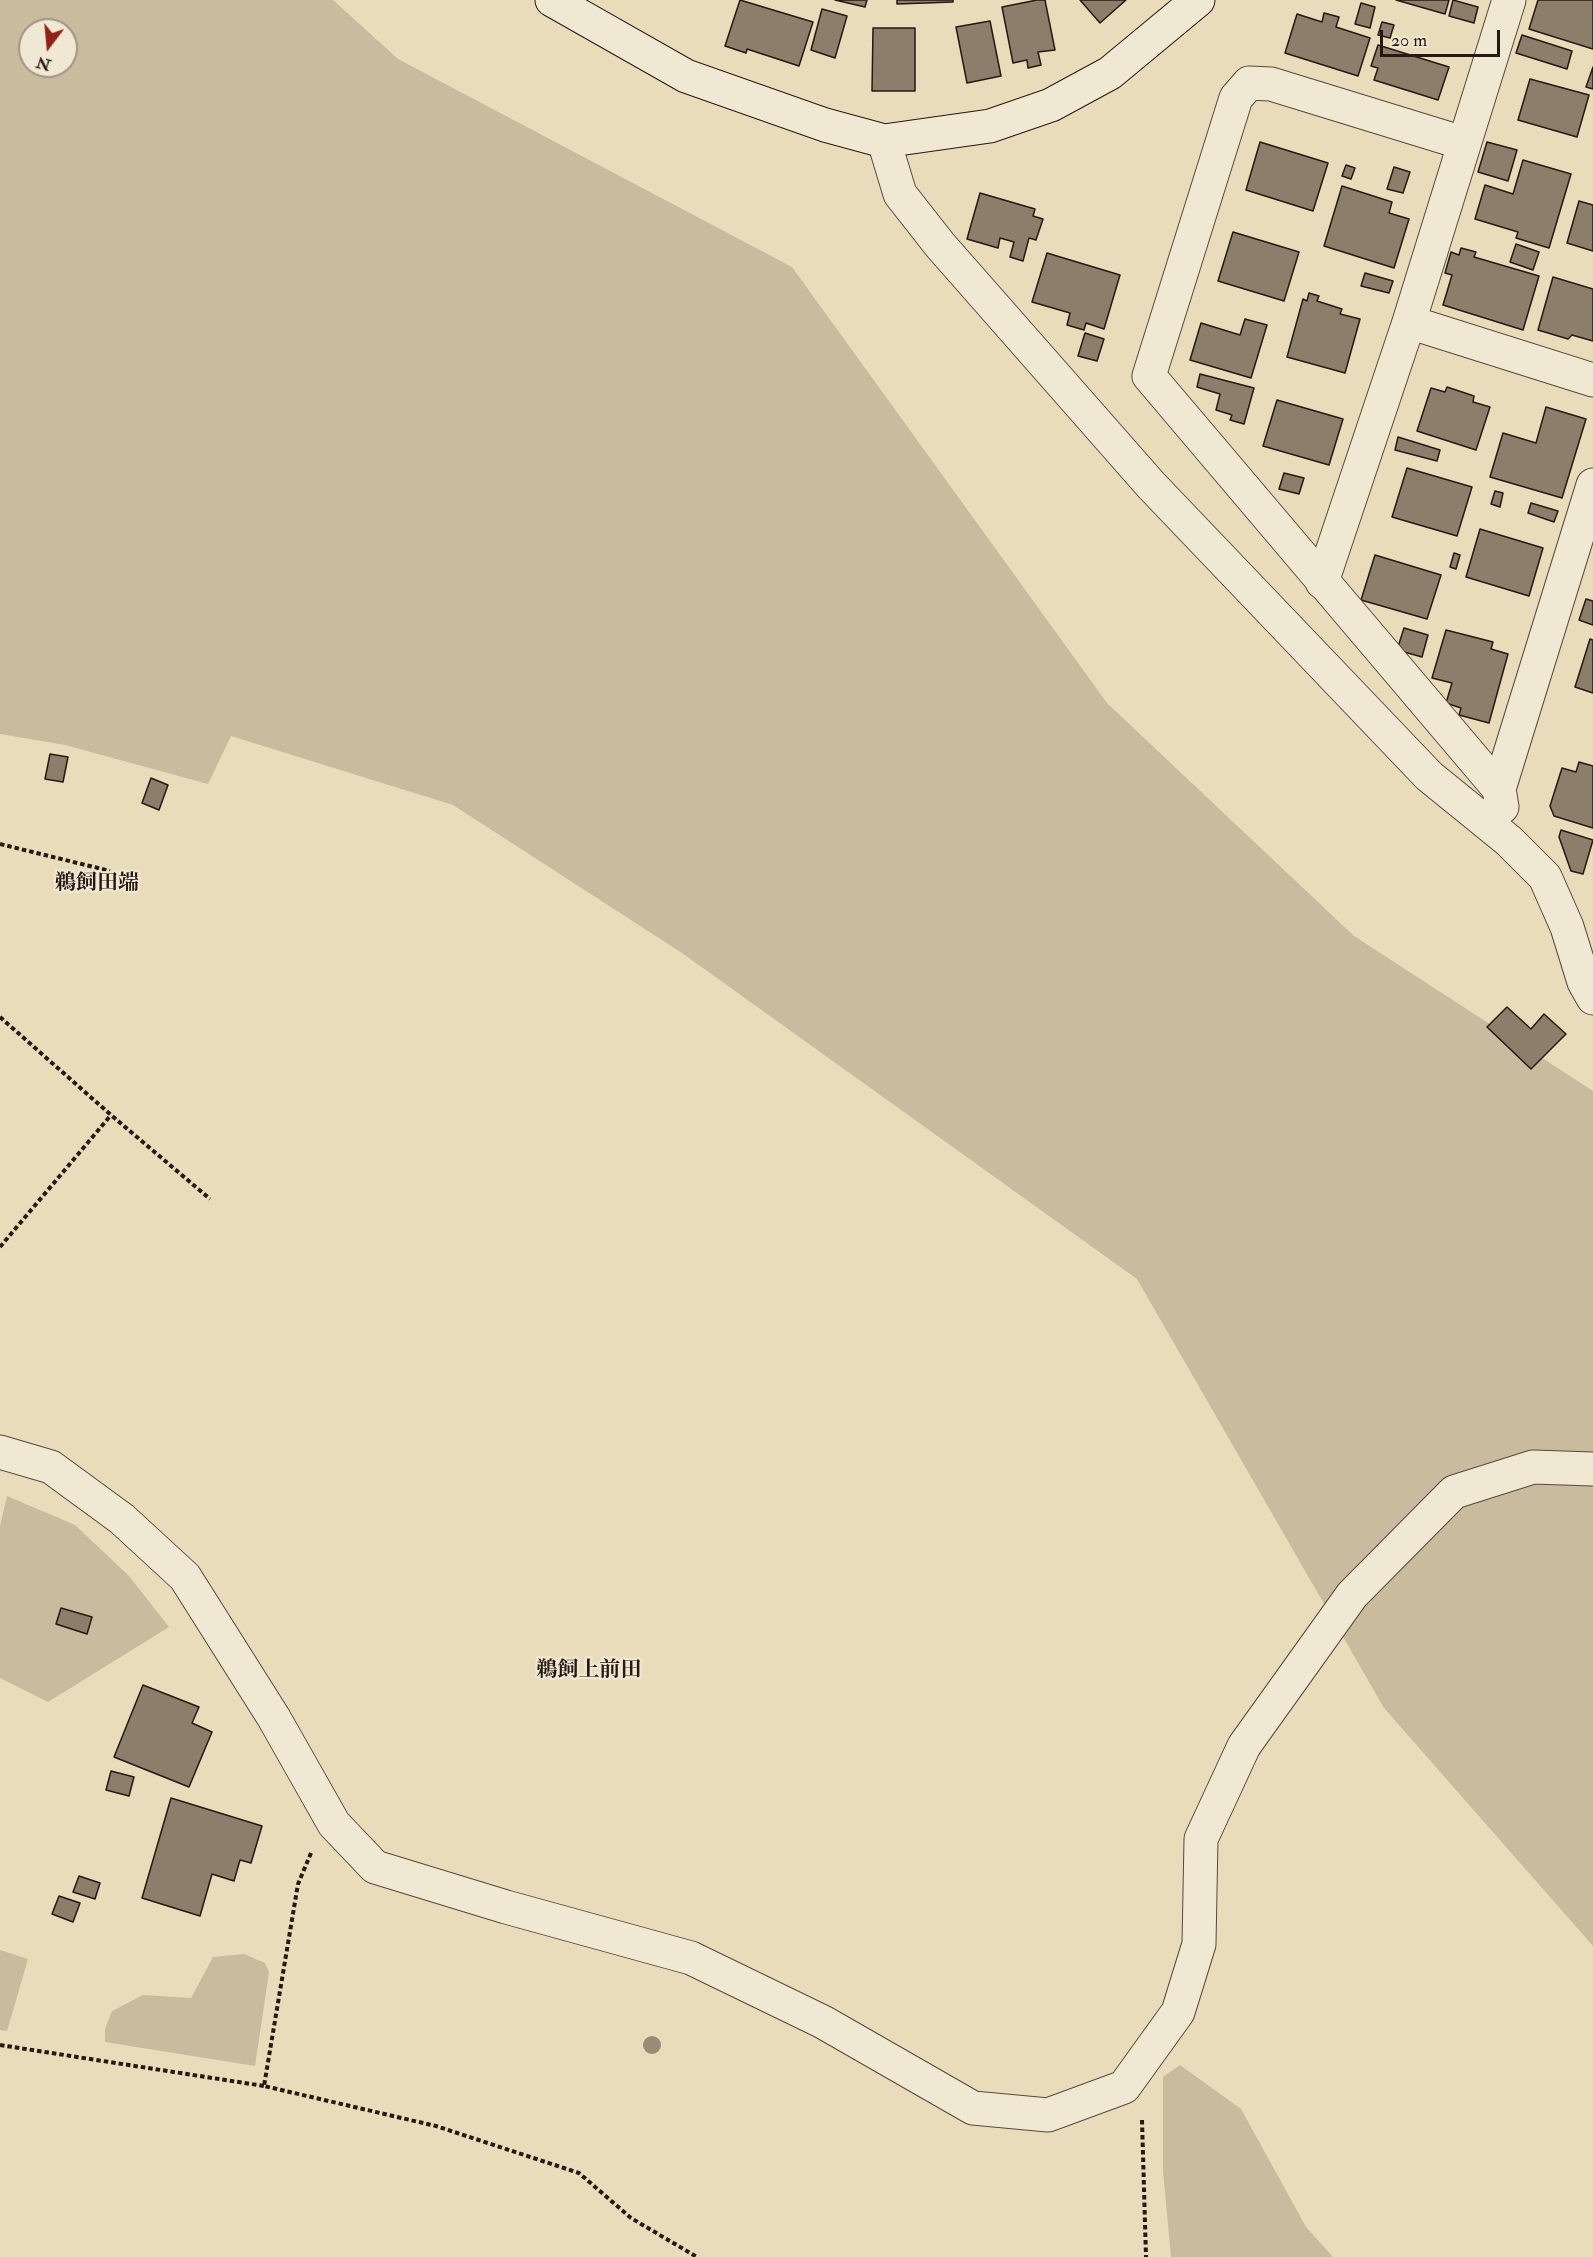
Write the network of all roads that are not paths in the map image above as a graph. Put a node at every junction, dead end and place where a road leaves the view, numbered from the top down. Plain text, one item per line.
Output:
1 (1198, 0) edge
2 (1509, 0) edge
3 (570, 4) edge
4 (884, 141) junction
5 (1463, 143) junction
6 (1409, 322) junction
7 (1593, 380) edge
8 (1593, 485) edge
9 (1323, 582) junction
10 (1499, 789) junction
11 (1509, 841) junction
12 (1593, 998) edge
13 (0, 1452) edge
14 (1593, 1469) edge

1 - 4 street
2 - 5 street
3 - 4 street
4 - 11 street
5 - 6 street
5 - 9 street
6 - 7 street
6 - 9 street
8 - 10 street
9 - 10 street
10 - 11 street
11 - 12 street
13 - 14 street

